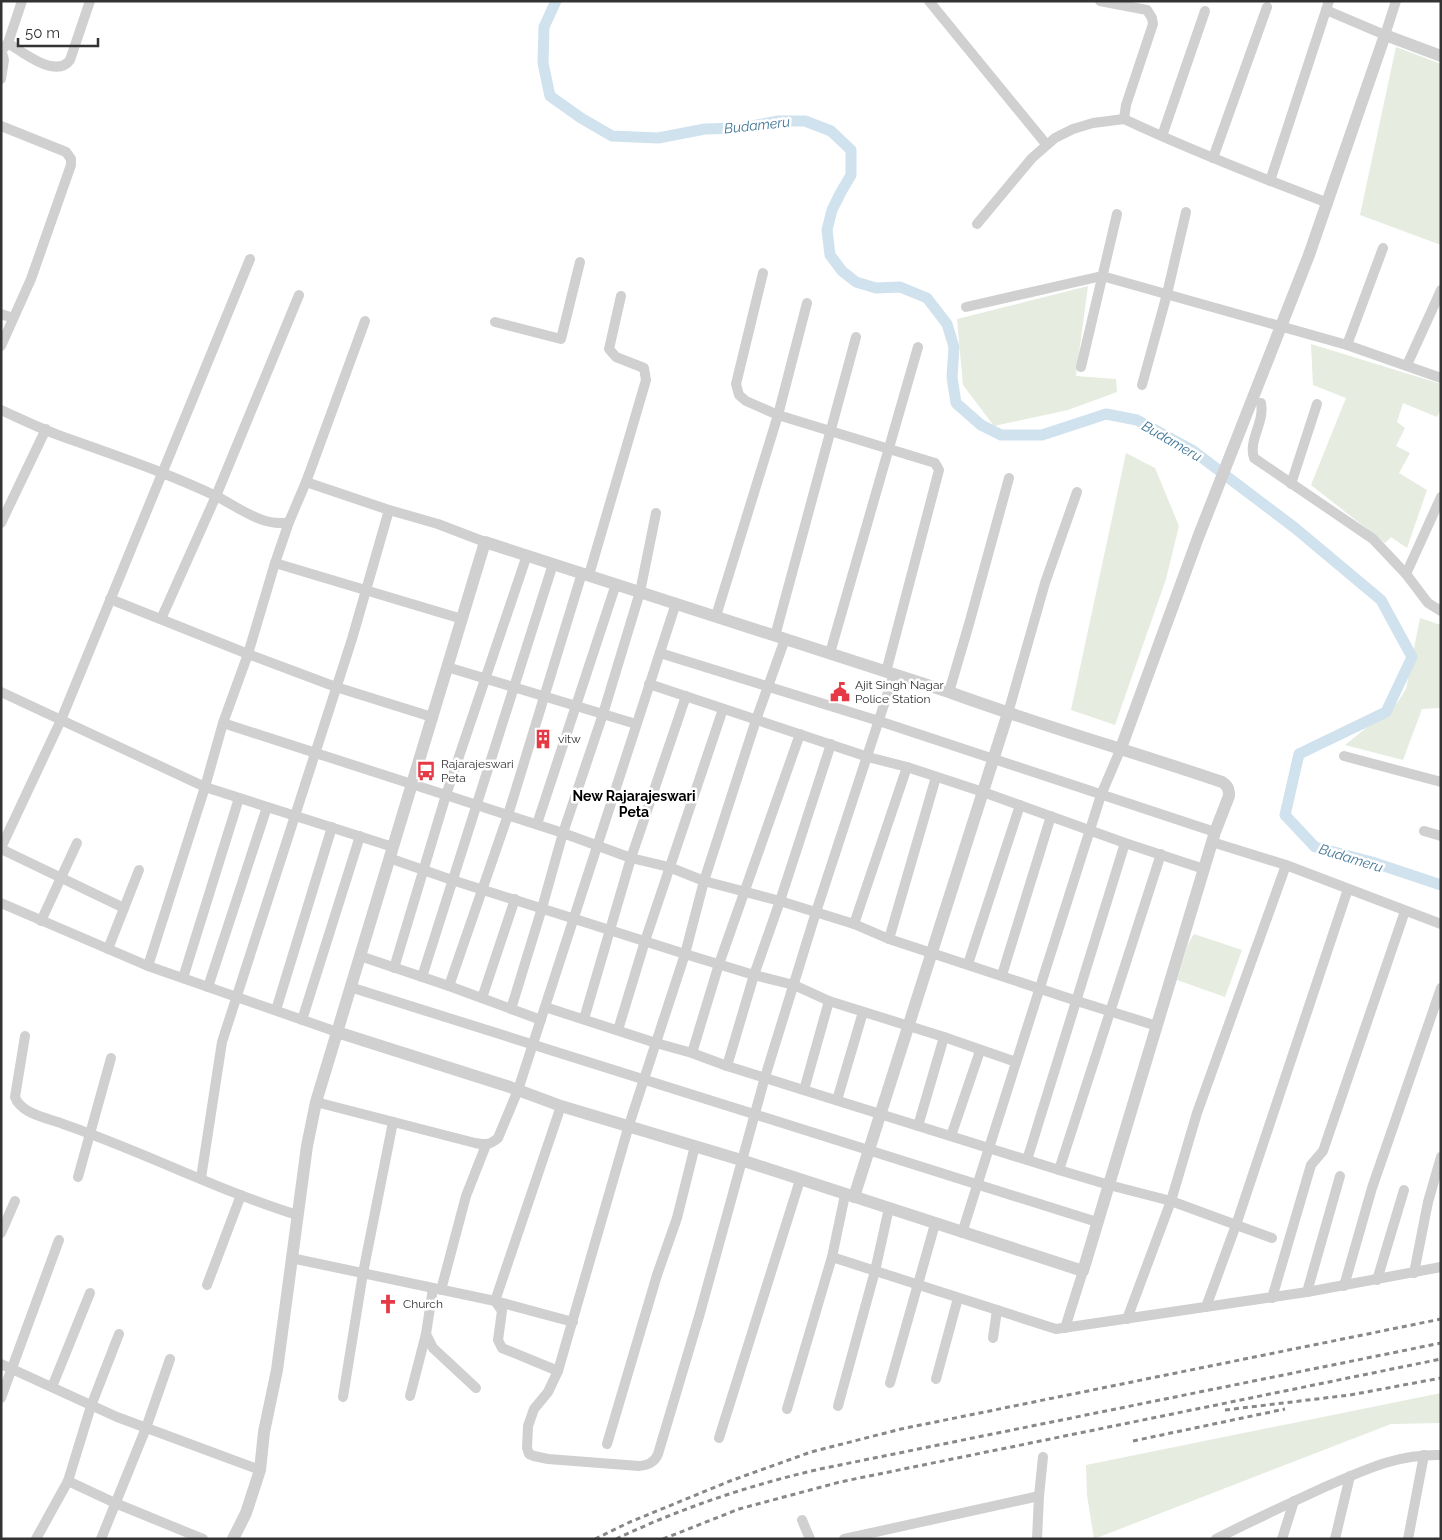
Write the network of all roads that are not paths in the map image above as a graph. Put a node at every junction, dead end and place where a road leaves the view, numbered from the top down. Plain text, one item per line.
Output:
1 (22, 1) edge
2 (90, 1) edge
3 (929, 1) edge
4 (1100, 1) edge
5 (1396, 1) edge
6 (1327, 6) edge
7 (1267, 7) dead end
8 (1205, 11) dead end
9 (1385, 35) junction
10 (4, 47) edge
11 (1441, 56) edge
12 (1, 79) edge
13 (1124, 118) junction
14 (1, 126) edge
15 (1162, 136) junction
16 (1046, 144) junction
17 (1213, 158) junction
18 (1270, 181) junction
19 (1328, 203) junction
20 (1186, 212) dead end
21 (1118, 214) dead end
22 (977, 224) dead end
23 (1383, 248) dead end
24 (250, 259) dead end
25 (580, 262) dead end
26 (763, 273) dead end
27 (1102, 276) junction
28 (1441, 290) edge
29 (1166, 294) junction
30 (299, 295) dead end
31 (621, 296) dead end
32 (807, 303) dead end
33 (966, 307) dead end
34 (1, 314) edge
35 (13, 318) junction
36 (365, 321) dead end
37 (495, 322) dead end
38 (1281, 327) junction
39 (856, 338) dead end
40 (1347, 345) junction
41 (1, 346) edge
42 (918, 347) dead end
43 (1407, 365) junction
44 (1080, 367) dead end
45 (1441, 378) edge
46 (1142, 385) dead end
47 (1256, 403) junction
48 (1317, 404) dead end
49 (1, 410) edge
50 (778, 415) junction
51 (46, 429) junction
52 (832, 431) junction
53 (888, 448) junction
54 (162, 474) junction
55 (1009, 478) dead end
56 (306, 482) junction
57 (1291, 484) junction
58 (1078, 492) dead end
59 (216, 496) junction
60 (1441, 497) edge
61 (389, 510) junction
62 (656, 513) dead end
63 (289, 522) junction
64 (1, 523) edge
65 (485, 542) junction
66 (526, 555) junction
67 (274, 563) junction
68 (553, 564) junction
69 (585, 574) junction
70 (1406, 574) junction
71 (616, 584) junction
72 (366, 590) junction
73 (640, 592) junction
74 (110, 599) junction
75 (676, 604) junction
76 (1441, 611) edge
77 (716, 616) junction
78 (161, 619) junction
79 (462, 619) junction
80 (780, 637) junction
81 (660, 653) junction
82 (830, 653) junction
83 (248, 654) junction
84 (447, 667) junction
85 (890, 673) junction
86 (486, 678) junction
87 (649, 684) junction
88 (336, 687) junction
89 (768, 687) junction
90 (515, 688) junction
91 (1, 692) edge
92 (949, 692) junction
93 (686, 696) junction
94 (545, 697) junction
95 (576, 706) junction
96 (723, 709) junction
97 (1008, 713) junction
98 (603, 714) junction
99 (432, 717) junction
100 (61, 720) junction
101 (756, 720) junction
102 (879, 721) junction
103 (223, 723) junction
104 (636, 724) junction
105 (800, 734) junction
106 (831, 744) junction
107 (1121, 748) junction
108 (315, 752) junction
109 (1344, 756) dead end
110 (868, 757) junction
111 (993, 759) junction
112 (907, 766) junction
113 (936, 776) junction
114 (1441, 782) edge
115 (412, 784) junction
116 (205, 788) junction
117 (983, 792) junction
118 (446, 795) junction
119 (1101, 795) junction
120 (239, 798) junction
121 (475, 805) junction
122 (1020, 805) junction
123 (267, 807) junction
124 (294, 815) junction
125 (508, 815) junction
126 (1051, 816) junction
127 (537, 824) junction
128 (332, 827) junction
129 (1090, 830) junction
130 (1424, 831) dead end
131 (563, 833) junction
132 (360, 836) junction
133 (1441, 836) edge
134 (1214, 837) junction
135 (76, 843) dead end
136 (1125, 843) junction
137 (597, 845) junction
138 (1, 848) edge
139 (391, 852) junction
140 (1161, 854) junction
141 (631, 858) junction
142 (1286, 865) junction
143 (669, 868) junction
144 (1204, 869) junction
145 (139, 870) dead end
146 (424, 870) junction
147 (61, 877) junction
148 (452, 880) junction
149 (704, 881) junction
150 (483, 889) junction
151 (1348, 890) junction
152 (745, 891) junction
153 (515, 899) junction
154 (780, 900) junction
155 (1, 903) edge
156 (124, 908) junction
157 (542, 908) junction
158 (1405, 911) junction
159 (816, 912) junction
160 (574, 918) junction
161 (41, 921) junction
162 (854, 924) junction
163 (1441, 924) edge
164 (610, 930) junction
165 (889, 939) junction
166 (645, 941) junction
167 (108, 949) junction
168 (932, 953) junction
169 (685, 954) junction
170 (360, 956) junction
171 (719, 964) junction
172 (968, 964) junction
173 (148, 966) junction
174 (394, 968) junction
175 (754, 975) junction
176 (1002, 976) junction
177 (422, 977) junction
178 (183, 978) junction
179 (794, 985) junction
180 (449, 986) junction
181 (208, 987) junction
182 (350, 987) junction
183 (1040, 988) junction
184 (1441, 988) edge
185 (237, 997) junction
186 (482, 998) junction
187 (829, 1001) junction
188 (1077, 1001) junction
189 (545, 1007) junction
190 (511, 1008) junction
191 (276, 1010) junction
192 (1110, 1011) junction
193 (863, 1012) junction
194 (584, 1019) junction
195 (302, 1020) junction
196 (541, 1020) junction
197 (1157, 1026) junction
198 (909, 1027) junction
199 (618, 1030) junction
200 (337, 1032) junction
201 (25, 1036) dead end
202 (944, 1037) junction
203 (656, 1043) junction
204 (533, 1045) junction
205 (980, 1050) junction
206 (692, 1053) junction
207 (111, 1058) dead end
208 (1016, 1062) junction
209 (728, 1066) junction
210 (764, 1077) junction
211 (644, 1080) junction
212 (518, 1090) junction
213 (804, 1090) junction
214 (837, 1100) junction
215 (316, 1102) junction
216 (561, 1106) junction
217 (754, 1114) junction
218 (882, 1114) junction
219 (393, 1122) junction
220 (629, 1125) junction
221 (918, 1126) junction
222 (91, 1133) junction
223 (951, 1136) junction
224 (486, 1145) junction
225 (695, 1146) junction
226 (989, 1148) junction
227 (870, 1151) junction
228 (1441, 1157) edge
229 (741, 1160) junction
230 (1027, 1160) junction
231 (1059, 1170) junction
232 (1340, 1176) dead end
233 (78, 1177) dead end
234 (201, 1178) junction
235 (800, 1180) junction
236 (976, 1185) junction
237 (1108, 1185) junction
238 (1404, 1190) dead end
239 (241, 1195) junction
240 (850, 1196) junction
241 (15, 1201) dead end
242 (1170, 1201) junction
243 (890, 1208) junction
244 (297, 1215) junction
245 (1097, 1222) junction
246 (935, 1224) junction
247 (1236, 1225) junction
248 (1, 1233) edge
249 (962, 1233) junction
250 (1272, 1238) dead end
251 (59, 1240) dead end
252 (832, 1257) junction
253 (291, 1258) junction
254 (1441, 1267) edge
255 (875, 1271) junction
256 (1083, 1271) junction
257 (363, 1273) junction
258 (1414, 1273) junction
259 (1377, 1280) junction
260 (918, 1284) junction
261 (207, 1285) dead end
262 (1344, 1286) junction
263 (437, 1289) junction
264 (1307, 1292) junction
265 (90, 1293) dead end
266 (958, 1298) junction
267 (1272, 1298) junction
268 (495, 1301) junction
269 (1206, 1307) junction
270 (997, 1310) junction
271 (1127, 1319) junction
272 (573, 1322) junction
273 (1066, 1328) junction
274 (119, 1334) dead end
275 (426, 1334) junction
276 (993, 1338) dead end
277 (170, 1359) dead end
278 (1, 1364) edge
279 (13, 1369) junction
280 (558, 1371) junction
281 (936, 1379) dead end
282 (890, 1382) dead end
283 (52, 1387) junction
284 (476, 1388) dead end
285 (410, 1396) dead end
286 (343, 1397) dead end
287 (1, 1398) edge
288 (91, 1406) junction
289 (838, 1406) dead end
290 (787, 1409) dead end
291 (146, 1428) junction
292 (719, 1438) dead end
293 (607, 1444) dead end
294 (1424, 1455) junction
295 (1441, 1455) edge
296 (1043, 1457) dead end
297 (260, 1470) junction
298 (1350, 1476) junction
299 (68, 1481) junction
300 (1039, 1496) junction
301 (1294, 1501) junction
302 (115, 1504) junction
303 (802, 1520) dead end
304 (36, 1539) edge
305 (101, 1539) edge
306 (203, 1539) edge
307 (232, 1539) edge
308 (810, 1539) edge
309 (844, 1539) edge
310 (1037, 1539) edge
311 (1216, 1539) edge
312 (1282, 1539) edge
313 (1335, 1539) edge
314 (1408, 1539) edge

1 - 10 street
2 - 10 street
3 - 16 street
4 - 13 street
5 - 9 street
6 - 9 street
6 - 18 street
7 - 17 street
8 - 15 street
9 - 11 street
9 - 19 street
10 - 12 street
13 - 15 street
13 - 16 street
14 - 35 street
15 - 17 street
16 - 22 street
17 - 18 street
18 - 19 street
19 - 38 street
20 - 29 street
21 - 27 street
23 - 40 street
24 - 54 street
25 - 37 street
26 - 50 street
27 - 29 street
27 - 33 street
27 - 44 street
28 - 43 street
29 - 38 street
29 - 46 street
30 - 59 street
31 - 69 street
32 - 50 street
34 - 35 street
35 - 41 street
36 - 56 street
38 - 40 street
38 - 47 street
39 - 52 street
40 - 43 street
42 - 53 street
43 - 45 street
47 - 57 street
47 - 107 street
48 - 57 street
49 - 51 street
50 - 52 street
50 - 77 street
51 - 54 street
51 - 64 street
52 - 53 street
52 - 80 street
53 - 82 street
53 - 85 street
54 - 59 street
54 - 74 street
55 - 92 street
56 - 61 street
56 - 63 street
57 - 70 street
58 - 97 street
59 - 63 street
59 - 78 street
60 - 70 street
61 - 65 street
61 - 72 street
62 - 73 street
63 - 67 street
65 - 66 street
65 - 79 street
66 - 68 street
66 - 86 street
67 - 72 street
67 - 83 street
68 - 69 street
68 - 90 street
69 - 71 street
69 - 94 street
70 - 76 street
71 - 73 street
71 - 95 street
72 - 79 street
72 - 88 street
73 - 75 street
73 - 98 street
74 - 78 street
74 - 100 street
75 - 77 street
75 - 81 street
77 - 80 street
78 - 83 street
79 - 84 street
80 - 82 street
80 - 89 street
81 - 87 street
81 - 89 street
82 - 85 street
83 - 88 street
83 - 103 street
84 - 86 street
84 - 99 street
85 - 92 street
85 - 102 street
86 - 90 street
86 - 118 street
87 - 93 street
87 - 104 street
88 - 99 street
88 - 108 street
89 - 101 street
89 - 102 street
90 - 94 street
90 - 121 street
91 - 100 street
92 - 97 street
93 - 96 street
93 - 141 street
94 - 95 street
94 - 125 street
95 - 98 street
95 - 127 street
96 - 101 street
96 - 143 street
97 - 107 street
97 - 111 street
98 - 104 street
98 - 131 street
99 - 115 street
100 - 116 street
100 - 138 street
101 - 105 street
101 - 149 street
102 - 110 street
102 - 111 street
103 - 108 street
103 - 116 street
104 - 137 street
105 - 106 street
105 - 152 street
106 - 110 street
106 - 154 street
107 - 119 street
107 - 134 street
108 - 115 street
108 - 124 street
109 - 114 street
110 - 112 street
110 - 159 street
111 - 117 street
111 - 119 street
112 - 113 street
112 - 162 street
113 - 117 street
113 - 165 street
115 - 118 street
115 - 139 street
116 - 120 street
116 - 173 street
117 - 122 street
117 - 168 street
118 - 121 street
118 - 146 street
119 - 129 street
119 - 134 street
120 - 123 street
120 - 178 street
121 - 125 street
121 - 148 street
122 - 126 street
122 - 172 street
123 - 124 street
123 - 181 street
124 - 128 street
124 - 185 street
125 - 127 street
125 - 150 street
126 - 129 street
126 - 176 street
127 - 131 street
128 - 132 street
128 - 191 street
129 - 136 street
129 - 183 street
130 - 133 street
131 - 137 street
131 - 157 street
132 - 139 street
132 - 195 street
134 - 142 street
134 - 144 street
135 - 147 street
136 - 140 street
136 - 188 street
137 - 141 street
137 - 160 street
138 - 147 street
139 - 146 street
139 - 170 street
140 - 144 street
140 - 192 street
141 - 143 street
141 - 164 street
142 - 151 street
142 - 242 street
143 - 149 street
143 - 166 street
144 - 197 street
145 - 156 street
146 - 148 street
146 - 174 street
147 - 156 street
147 - 161 street
148 - 150 street
148 - 177 street
149 - 152 street
149 - 169 street
150 - 153 street
150 - 180 street
151 - 158 street
151 - 247 street
152 - 154 street
152 - 171 street
153 - 157 street
153 - 186 street
154 - 159 street
154 - 175 street
155 - 161 street
156 - 167 street
157 - 160 street
157 - 190 street
158 - 163 street
158 - 267 street
159 - 162 street
159 - 179 street
160 - 164 street
160 - 189 street
161 - 167 street
162 - 165 street
164 - 166 street
164 - 194 street
165 - 168 street
166 - 169 street
166 - 199 street
167 - 173 street
168 - 172 street
168 - 198 street
169 - 171 street
169 - 203 street
170 - 174 street
170 - 182 street
171 - 175 street
171 - 206 street
172 - 176 street
173 - 178 street
174 - 177 street
175 - 179 street
175 - 209 street
176 - 183 street
177 - 180 street
178 - 181 street
179 - 187 street
179 - 210 street
180 - 186 street
181 - 185 street
182 - 200 street
182 - 204 street
183 - 188 street
183 - 208 street
184 - 262 street
185 - 191 street
185 - 234 street
186 - 190 street
187 - 193 street
187 - 213 street
188 - 192 street
188 - 230 street
189 - 194 street
189 - 196 street
190 - 196 street
191 - 195 street
192 - 197 street
192 - 231 street
193 - 198 street
193 - 214 street
194 - 199 street
195 - 200 street
196 - 204 street
197 - 237 street
198 - 202 street
198 - 218 street
199 - 203 street
200 - 212 street
200 - 215 street
201 - 222 street
202 - 205 street
202 - 221 street
203 - 206 street
203 - 211 street
204 - 211 street
204 - 212 street
205 - 208 street
205 - 223 street
206 - 209 street
207 - 222 street
208 - 226 street
209 - 210 street
210 - 213 street
210 - 217 street
211 - 217 street
211 - 220 street
212 - 216 street
212 - 224 street
213 - 214 street
214 - 218 street
215 - 219 street
215 - 244 street
216 - 220 street
216 - 268 street
217 - 227 street
217 - 229 street
218 - 221 street
218 - 227 street
219 - 224 street
219 - 257 street
220 - 225 street
220 - 272 street
221 - 223 street
222 - 233 street
222 - 234 street
223 - 226 street
224 - 263 street
225 - 229 street
225 - 293 street
226 - 230 street
226 - 236 street
227 - 236 street
227 - 240 street
228 - 258 street
229 - 235 street
229 - 280 street
230 - 231 street
231 - 237 street
232 - 264 street
234 - 239 street
235 - 240 street
235 - 292 street
236 - 245 street
236 - 249 street
237 - 242 street
237 - 245 street
238 - 259 street
239 - 244 street
239 - 261 street
240 - 243 street
240 - 252 street
241 - 248 street
242 - 247 street
242 - 271 street
243 - 246 street
243 - 255 street
244 - 253 street
245 - 256 street
246 - 249 street
246 - 260 street
247 - 250 street
247 - 269 street
249 - 256 street
251 - 279 street
252 - 255 street
252 - 290 street
253 - 257 street
253 - 297 street
254 - 258 street
255 - 260 street
255 - 289 street
256 - 273 street
257 - 263 street
257 - 286 street
258 - 259 street
259 - 262 street
260 - 266 street
260 - 282 street
262 - 264 street
263 - 268 street
263 - 275 street
264 - 267 street
265 - 283 street
266 - 270 street
266 - 281 street
267 - 269 street
268 - 272 street
268 - 280 street
269 - 271 street
270 - 273 street
270 - 276 street
271 - 273 street
272 - 280 street
274 - 288 street
275 - 284 street
275 - 285 street
277 - 291 street
278 - 279 street
279 - 283 street
279 - 287 street
283 - 288 street
288 - 291 street
288 - 299 street
291 - 297 street
291 - 302 street
294 - 295 street
294 - 298 street
294 - 314 street
296 - 300 street
297 - 307 street
298 - 301 street
298 - 313 street
299 - 302 street
299 - 304 street
300 - 309 street
300 - 310 street
301 - 311 street
301 - 312 street
302 - 305 street
302 - 306 street
303 - 308 street

